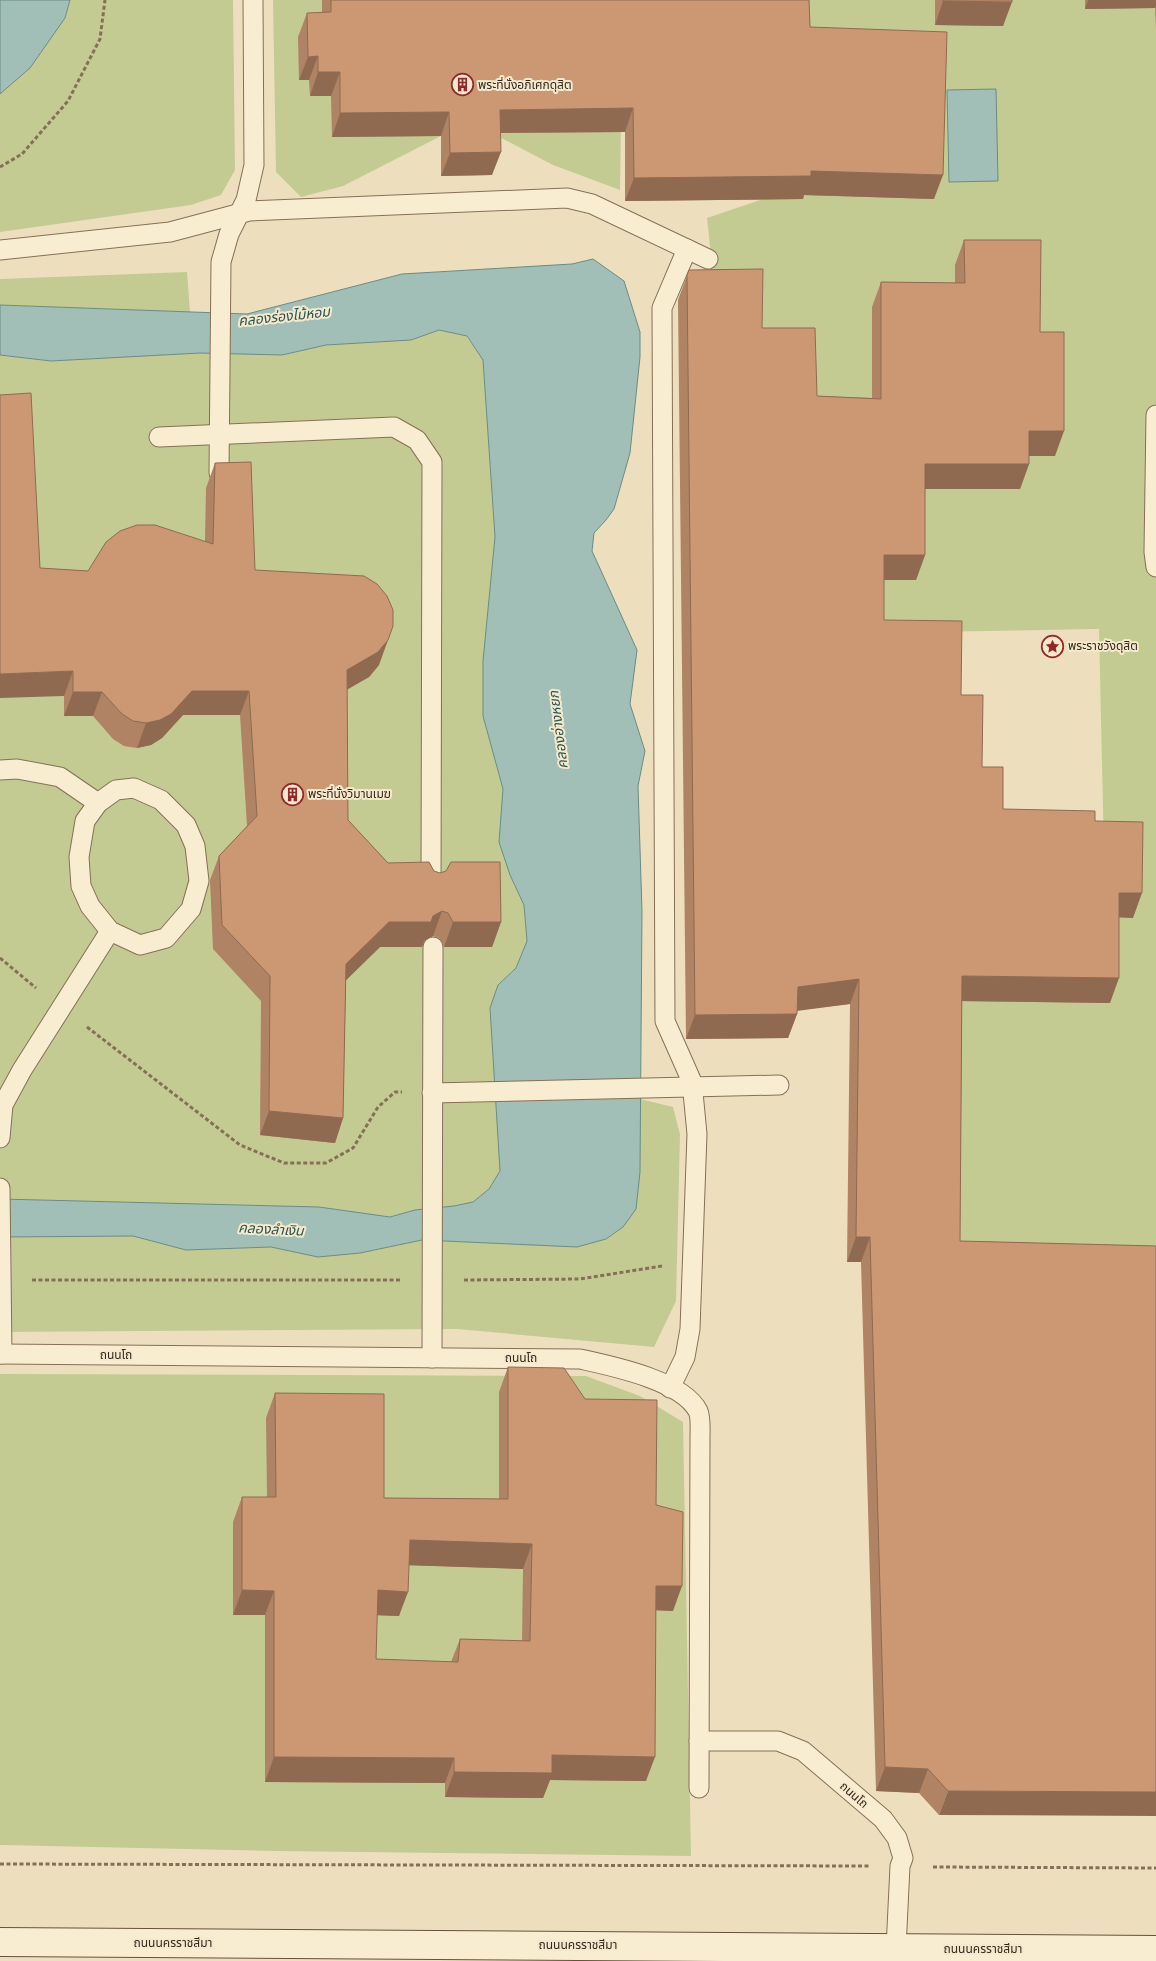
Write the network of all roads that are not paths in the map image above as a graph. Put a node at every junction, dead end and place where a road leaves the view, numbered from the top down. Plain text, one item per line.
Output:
1 (253, 0) edge
2 (239, 214) junction
3 (687, 249) junction
4 (0, 250) edge
5 (708, 259) dead end
6 (1156, 415) edge
7 (219, 435) junction
8 (159, 438) dead end
9 (219, 473) edge
10 (1156, 568) edge
11 (0, 770) edge
12 (98, 803) junction
13 (431, 886) edge
14 (110, 931) junction
15 (433, 947) edge
16 (778, 1085) dead end
17 (693, 1087) junction
18 (432, 1093) junction
19 (0, 1138) edge
20 (0, 1188) edge
21 (0, 1258) edge
22 (1, 1283) edge
23 (1, 1354) edge
24 (432, 1358) junction
25 (670, 1388) junction
26 (699, 1742) junction
27 (699, 1788) dead end
28 (0, 1942) edge
29 (896, 1949) junction
30 (1156, 1950) edge
31 (608, 1953) edge

1 - 2 lane
2 - 3 lane
2 - 4 lane
2 - 7 lane
3 - 5 lane
3 - 17 lane
6 - 10 lane
7 - 8 lane
7 - 9 lane
7 - 13 lane
11 - 12 lane
12 - 14 lane
12 - 14 lane
14 - 19 lane
15 - 18 lane
16 - 17 lane
17 - 18 lane
17 - 25 lane
18 - 24 lane
20 - 21 lane
21 - 22 lane
22 - 23 lane
23 - 24 lane, ถนนโถ
24 - 25 lane, ถนนโถ
25 - 26 lane, ถนนโถ
26 - 27 lane, ถนนโถ
26 - 29 lane, ถนนโถ
28 - 31 main road, ถนนนครราชสีมา
29 - 30 main road, ถนนนครราชสีมา
29 - 31 main road, ถนนนครราชสีมา

